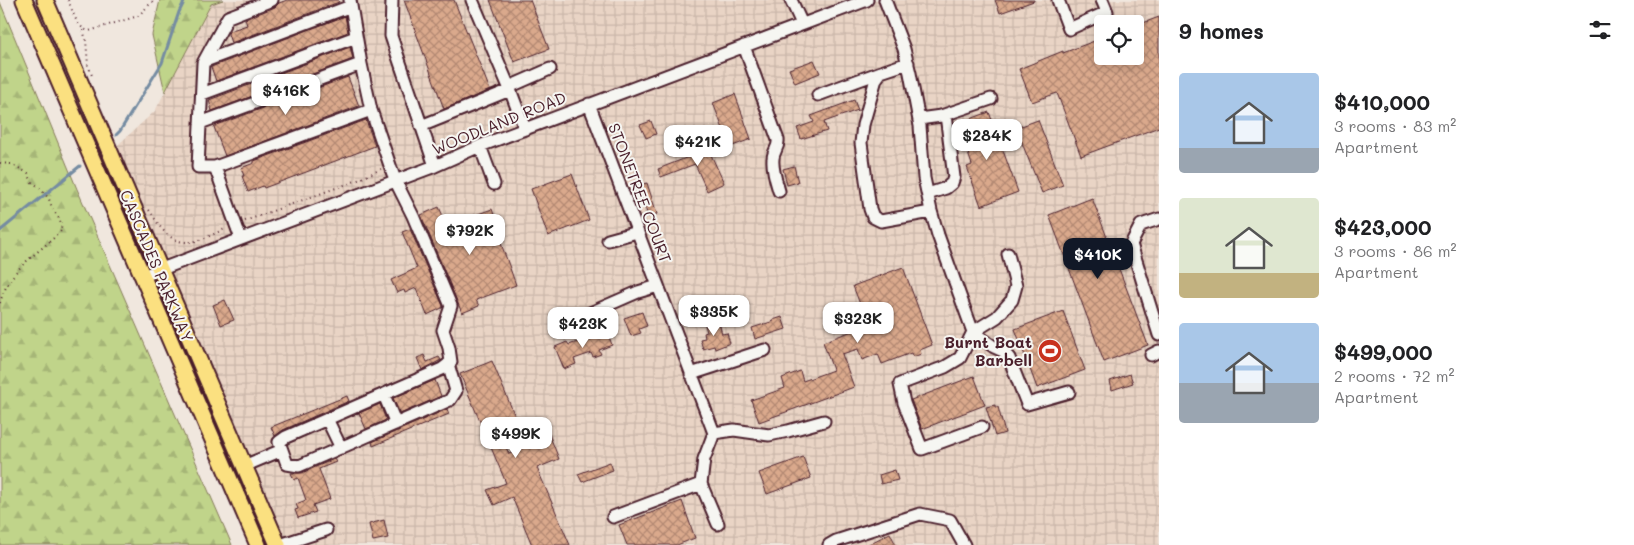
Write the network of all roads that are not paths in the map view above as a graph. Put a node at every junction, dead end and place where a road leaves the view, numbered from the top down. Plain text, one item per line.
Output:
1 (24, 0) edge
2 (45, 0) edge
3 (272, 0) edge
4 (392, 0) edge
5 (472, 0) edge
6 (791, 0) edge
7 (867, 0) edge
8 (885, 0) edge
9 (1058, 0) edge
10 (1102, 0) edge
11 (351, 3) edge
12 (802, 24) junction
13 (356, 37) junction
14 (744, 46) junction
15 (204, 61) junction
16 (361, 64) junction
17 (908, 64) junction
18 (550, 69) dead end
19 (881, 72) junction
20 (509, 88) junction
21 (202, 94) junction
22 (818, 95) dead end
23 (991, 99) dead end
24 (589, 104) junction
25 (371, 110) junction
26 (946, 115) junction
27 (919, 119) junction
28 (200, 123) junction
29 (421, 126) junction
30 (525, 129) junction
31 (480, 146) junction
32 (436, 166) junction
33 (215, 167) junction
34 (395, 180) junction
35 (494, 184) dead end
36 (778, 191) dead end
37 (928, 194) junction
38 (931, 212) junction
39 (1159, 219) edge
40 (637, 232) junction
41 (241, 238) junction
42 (608, 240) dead end
43 (1008, 254) dead end
44 (160, 269) junction
45 (143, 276) junction
46 (658, 286) junction
47 (567, 323) dead end
48 (973, 332) junction
49 (1159, 336) edge
50 (765, 350) dead end
51 (448, 364) junction
52 (691, 374) junction
53 (1069, 392) dead end
54 (384, 395) junction
55 (327, 419) junction
56 (824, 421) dead end
57 (396, 424) junction
58 (982, 427) dead end
59 (714, 433) junction
60 (341, 448) junction
61 (282, 450) junction
62 (244, 466) junction
63 (701, 484) junction
64 (613, 517) dead end
65 (718, 524) dead end
66 (326, 530) dead end
67 (258, 545) edge
68 (279, 545) edge
69 (829, 545) edge
70 (964, 545) edge

1 - 45 main road, CASCADES PARKWAY
2 - 44 main road, CASCADES PARKWAY
3 - 15 street
4 - 29 street
5 - 20 street
6 - 12 street
7 - 12 street, WOODLAND ROAD
8 - 17 street
9 - 10 street
11 - 13 street
11 - 15 street
12 - 14 street, WOODLAND ROAD
13 - 16 street
13 - 21 street
14 - 24 street, WOODLAND ROAD
14 - 36 street
15 - 21 street
16 - 25 street
16 - 28 street
17 - 19 street
17 - 27 street
18 - 20 street
19 - 22 street
19 - 38 street
20 - 29 street
20 - 30 street
21 - 28 street
23 - 26 street
24 - 30 street, WOODLAND ROAD
24 - 40 street, STONETREE COURT
25 - 33 street
25 - 34 street
26 - 27 street
26 - 37 street
27 - 37 street
28 - 33 street
29 - 32 street
30 - 31 street, WOODLAND ROAD
31 - 32 street, WOODLAND ROAD
31 - 35 street
32 - 34 street, WOODLAND ROAD
33 - 41 street
34 - 41 street, WOODLAND ROAD
34 - 51 street
37 - 38 street
38 - 48 street
39 - 49 street
40 - 42 street
40 - 46 street, STONETREE COURT
41 - 44 street, WOODLAND ROAD
43 - 48 street
44 - 45 street, WOODLAND ROAD
44 - 62 main road, CASCADES PARKWAY
45 - 67 main road, CASCADES PARKWAY
46 - 47 street
46 - 52 street, STONETREE COURT
48 - 53 street
48 - 58 street
50 - 52 street
51 - 54 street
51 - 57 street
52 - 59 street, STONETREE COURT
54 - 55 street
54 - 57 street
55 - 60 street
55 - 61 street
56 - 59 street
57 - 60 street
59 - 63 street
60 - 61 street
61 - 62 street
62 - 68 main road, CASCADES PARKWAY
63 - 64 street
63 - 65 street
66 - 68 street
69 - 70 street

